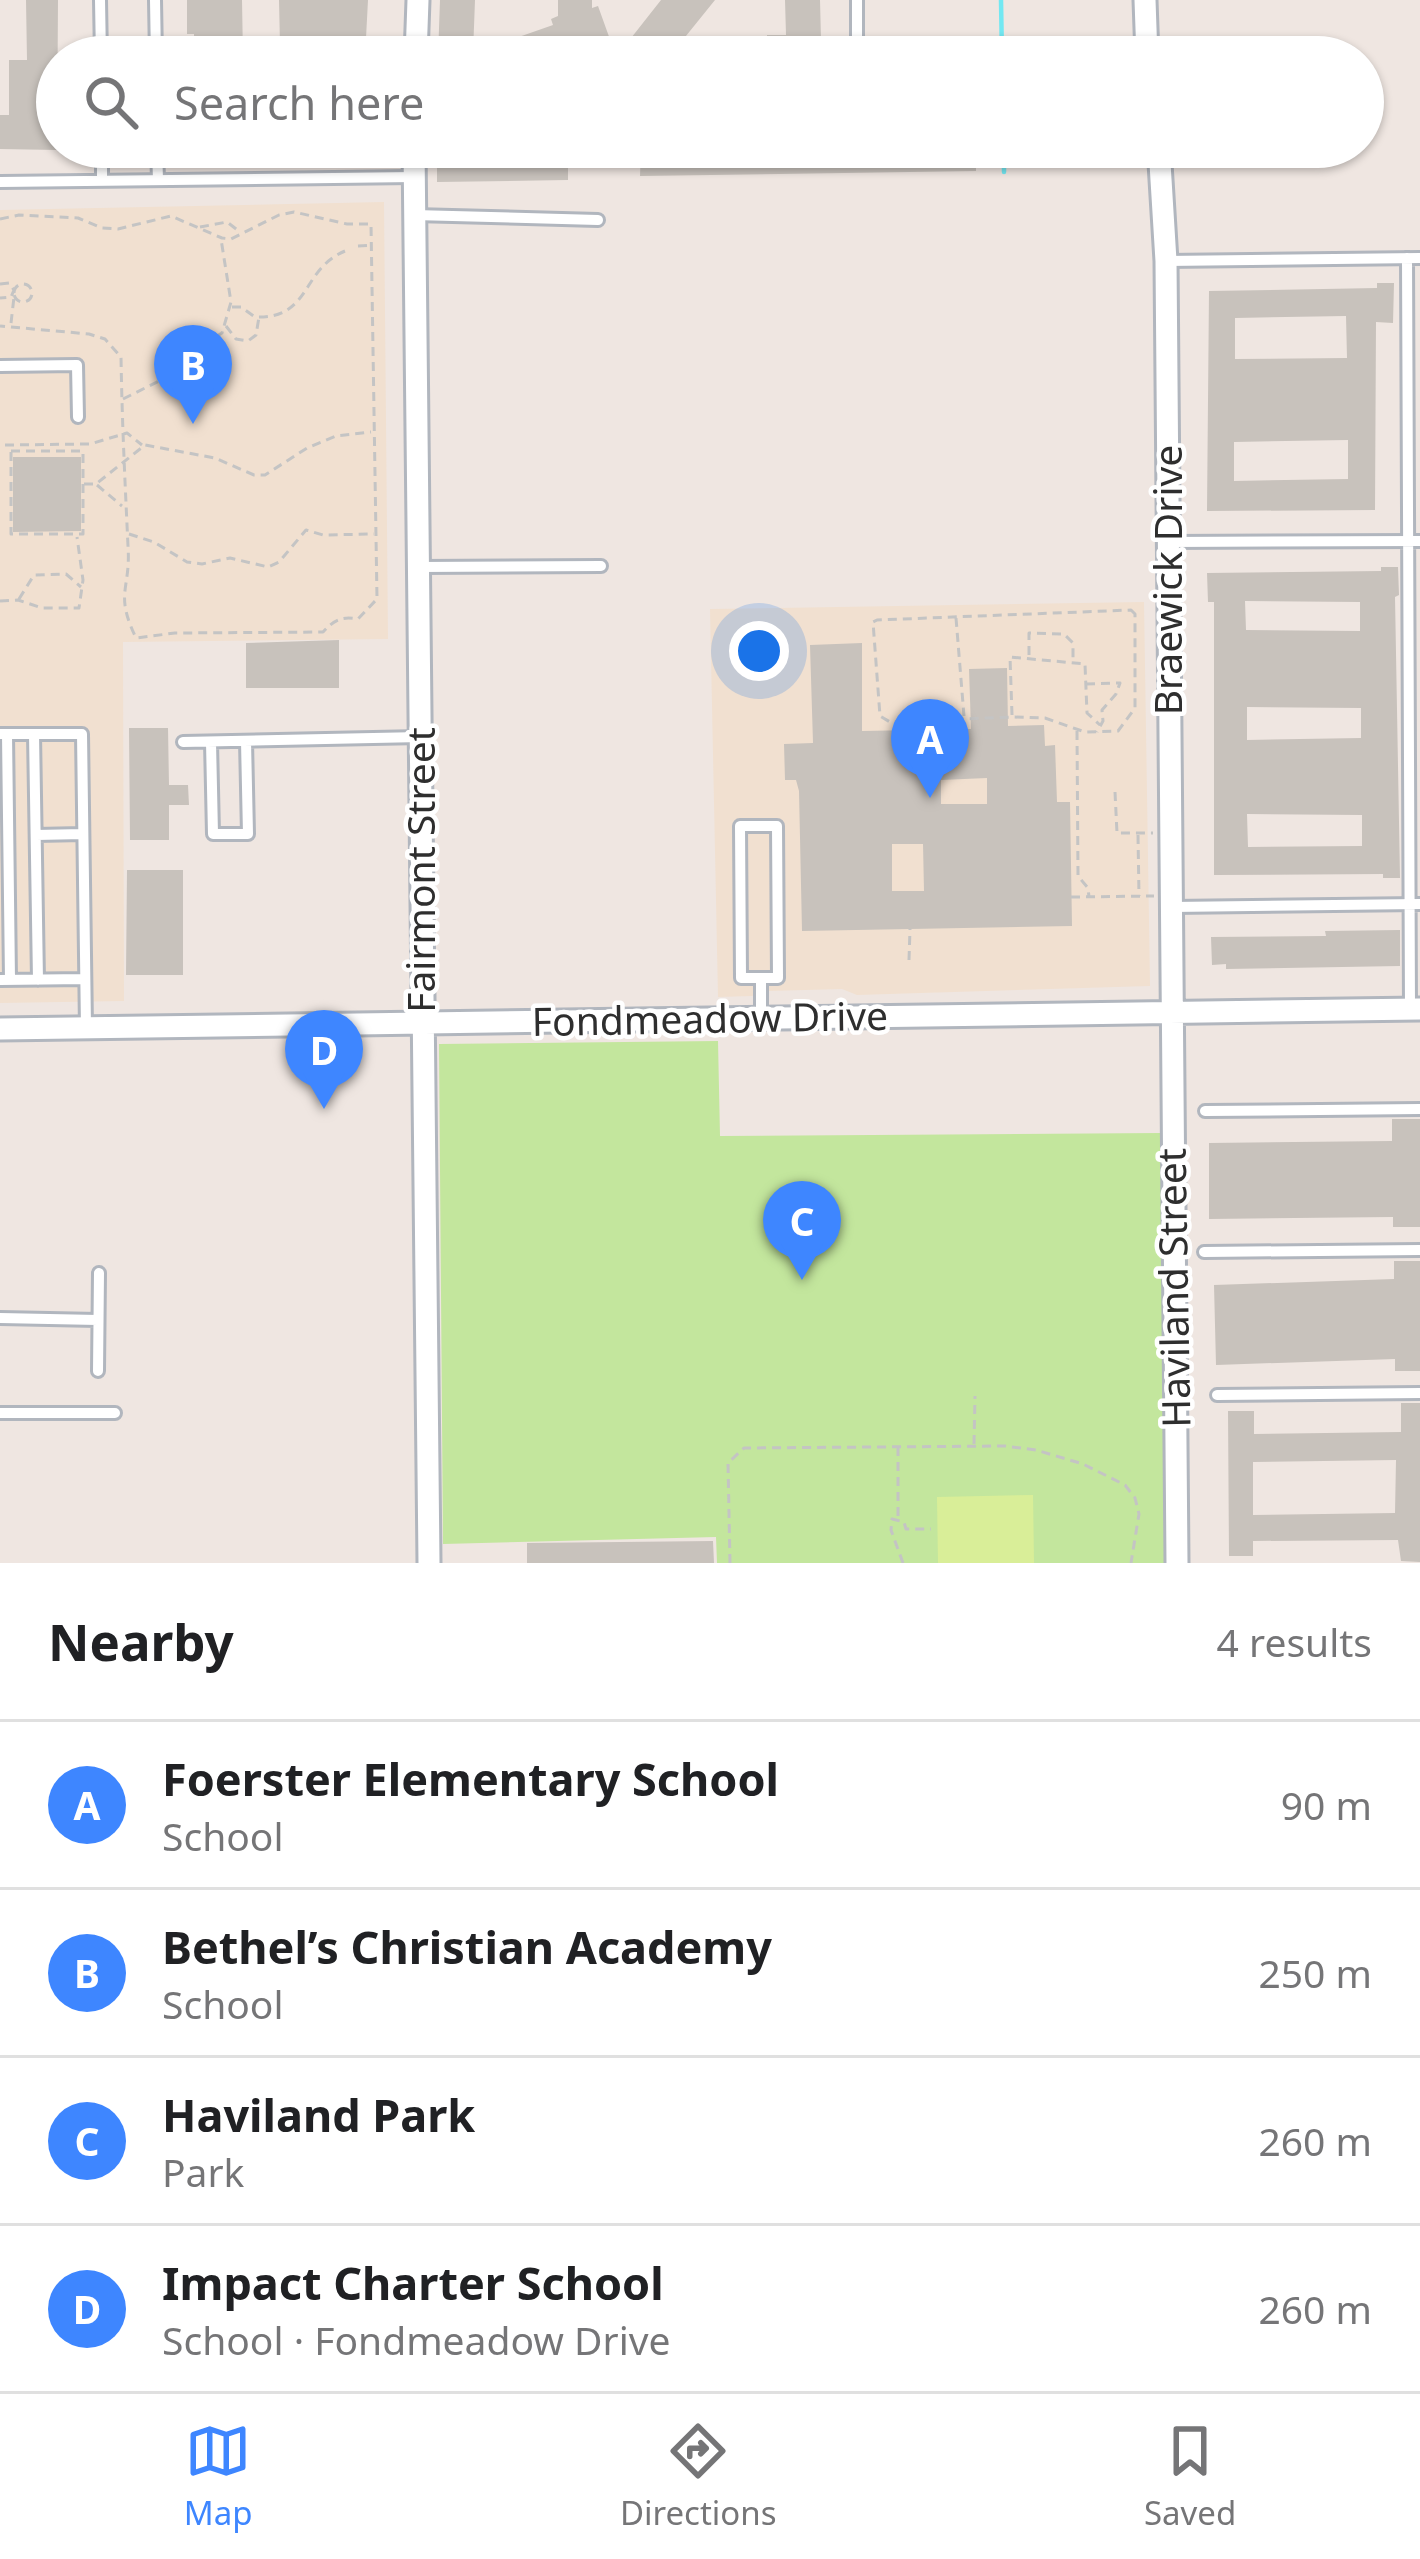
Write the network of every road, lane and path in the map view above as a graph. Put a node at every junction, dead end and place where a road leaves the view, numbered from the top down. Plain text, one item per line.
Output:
1 (100, 0) edge
2 (155, 0) edge
3 (418, 0) edge
4 (857, 0) edge
5 (1145, 0) edge
6 (101, 36) edge
7 (156, 36) edge
8 (417, 36) edge
9 (857, 36) edge
10 (1146, 36) edge
11 (102, 168) edge
12 (158, 168) edge
13 (414, 168) edge
14 (1160, 168) edge
15 (414, 177) junction
16 (158, 180) junction
17 (102, 181) junction
18 (0, 182) edge
19 (414, 215) junction
20 (0, 219) edge
21 (598, 220) dead end
22 (198, 228) junction
23 (242, 233) junction
24 (221, 238) junction
25 (373, 245) junction
26 (358, 246) dead end
27 (345, 251) dead end
28 (1413, 258) edge
29 (1166, 261) junction
30 (0, 284) edge
31 (14, 295) junction
32 (0, 298) edge
33 (230, 307) junction
34 (259, 317) junction
35 (10, 325) junction
36 (225, 325) junction
37 (0, 326) edge
38 (0, 366) edge
39 (122, 400) junction
40 (79, 417) dead end
41 (374, 432) junction
42 (123, 434) junction
43 (5, 445) dead end
44 (144, 447) junction
45 (126, 461) junction
46 (84, 484) junction
47 (96, 484) junction
48 (125, 507) junction
49 (127, 533) junction
50 (77, 534) junction
51 (377, 534) junction
52 (1414, 541) edge
53 (1169, 542) junction
54 (601, 566) dead end
55 (418, 567) junction
56 (81, 587) junction
57 (18, 600) junction
58 (0, 601) edge
59 (956, 616) junction
60 (1029, 656) junction
61 (1075, 662) junction
62 (1086, 684) junction
63 (1012, 717) junction
64 (964, 719) junction
65 (1100, 724) junction
66 (1077, 729) junction
67 (1097, 733) junction
68 (4, 734) edge
69 (34, 734) junction
70 (421, 737) junction
71 (246, 741) junction
72 (183, 742) dead end
73 (211, 742) junction
74 (1114, 792) dead end
75 (1138, 833) junction
76 (1168, 833) junction
77 (83, 834) junction
78 (36, 835) junction
79 (1139, 896) junction
80 (1071, 897) dead end
81 (1088, 897) junction
82 (1169, 902) junction
83 (1415, 904) edge
84 (910, 929) dead end
85 (909, 960) dead end
86 (761, 978) junction
87 (86, 979) junction
88 (5, 980) edge
89 (38, 980) junction
90 (1415, 1009) edge
91 (1171, 1012) junction
92 (761, 1018) junction
93 (422, 1023) junction
94 (86, 1028) junction
95 (0, 1029) edge
96 (1420, 1109) edge
97 (1205, 1111) dead end
98 (1420, 1250) edge
99 (1204, 1252) dead end
100 (99, 1273) dead end
101 (0, 1318) edge
102 (98, 1320) junction
103 (98, 1371) dead end
104 (1420, 1393) edge
105 (1216, 1395) dead end
106 (975, 1396) dead end
107 (0, 1413) edge
108 (115, 1413) dead end
109 (898, 1446) junction
110 (974, 1446) junction
111 (898, 1518) junction
112 (932, 1529) dead end
113 (429, 1563) edge
114 (730, 1563) edge
115 (903, 1563) edge
116 (1131, 1563) edge
117 (1177, 1563) edge

1 - 6 lane
2 - 7 lane
3 - 8 street
4 - 9 lane
5 - 10 street
11 - 17 lane
12 - 16 lane
13 - 15 street, Fairmont Street
14 - 29 street, Braewick Drive
15 - 16 lane
15 - 19 street, Fairmont Street
16 - 17 lane
17 - 18 lane
19 - 21 lane
19 - 55 street, Fairmont Street
20 - 22 path
22 - 23 path
22 - 24 path
23 - 24 path
23 - 25 path
24 - 33 path
25 - 26 path
25 - 41 path
27 - 34 path
28 - 29 lane
28 - 52 lane
29 - 53 street, Braewick Drive
30 - 31 path
31 - 32 path
31 - 35 path
33 - 34 path
33 - 36 path
34 - 36 path
35 - 37 path
35 - 39 path
36 - 39 path
38 - 40 lane
39 - 42 path
41 - 44 path
41 - 51 path
42 - 43 path
42 - 44 path
42 - 45 path
44 - 45 path
45 - 47 path
45 - 48 path
46 - 47 path
46 - 50 path
46 - 50 path
47 - 48 path
48 - 49 path
49 - 51 path
49 - 51 path
50 - 56 path
52 - 53 lane
52 - 83 lane
53 - 76 street, Braewick Drive
54 - 55 lane
55 - 70 street, Fairmont Street
56 - 57 path
56 - 57 path
57 - 58 path
59 - 64 path
59 - 64 path
59 - 67 path
60 - 61 path
60 - 61 path
60 - 63 path
61 - 62 path
62 - 65 path
62 - 65 path
63 - 64 path
63 - 66 path
65 - 67 path
66 - 67 path
66 - 81 path
68 - 69 lane
68 - 88 lane
69 - 77 lane
69 - 78 lane
70 - 71 lane
70 - 93 street, Fairmont Street
71 - 73 lane
71 - 73 lane
72 - 73 lane
74 - 75 path
75 - 76 path
75 - 79 path
76 - 82 street, Braewick Drive
77 - 78 lane
77 - 87 lane
78 - 89 lane
79 - 81 path
79 - 82 path
80 - 81 path
82 - 83 lane
82 - 91 street, Braewick Drive
83 - 90 lane
84 - 85 path
86 - 86 lane
86 - 92 lane
87 - 89 lane
87 - 94 lane
88 - 89 lane
90 - 91 street, Fondmeadow Drive
91 - 92 street, Fondmeadow Drive
91 - 117 street, Haviland Street
92 - 93 street, Fondmeadow Drive
93 - 94 street, Fondmeadow Drive
93 - 113 street, Fairmont Street
94 - 95 street, Fondmeadow Drive
96 - 97 lane
98 - 99 lane
100 - 102 lane
101 - 102 lane
102 - 103 lane
104 - 105 lane
106 - 110 path
107 - 108 lane
109 - 110 path
109 - 111 path
109 - 114 path
110 - 116 path
111 - 112 path
111 - 115 path

